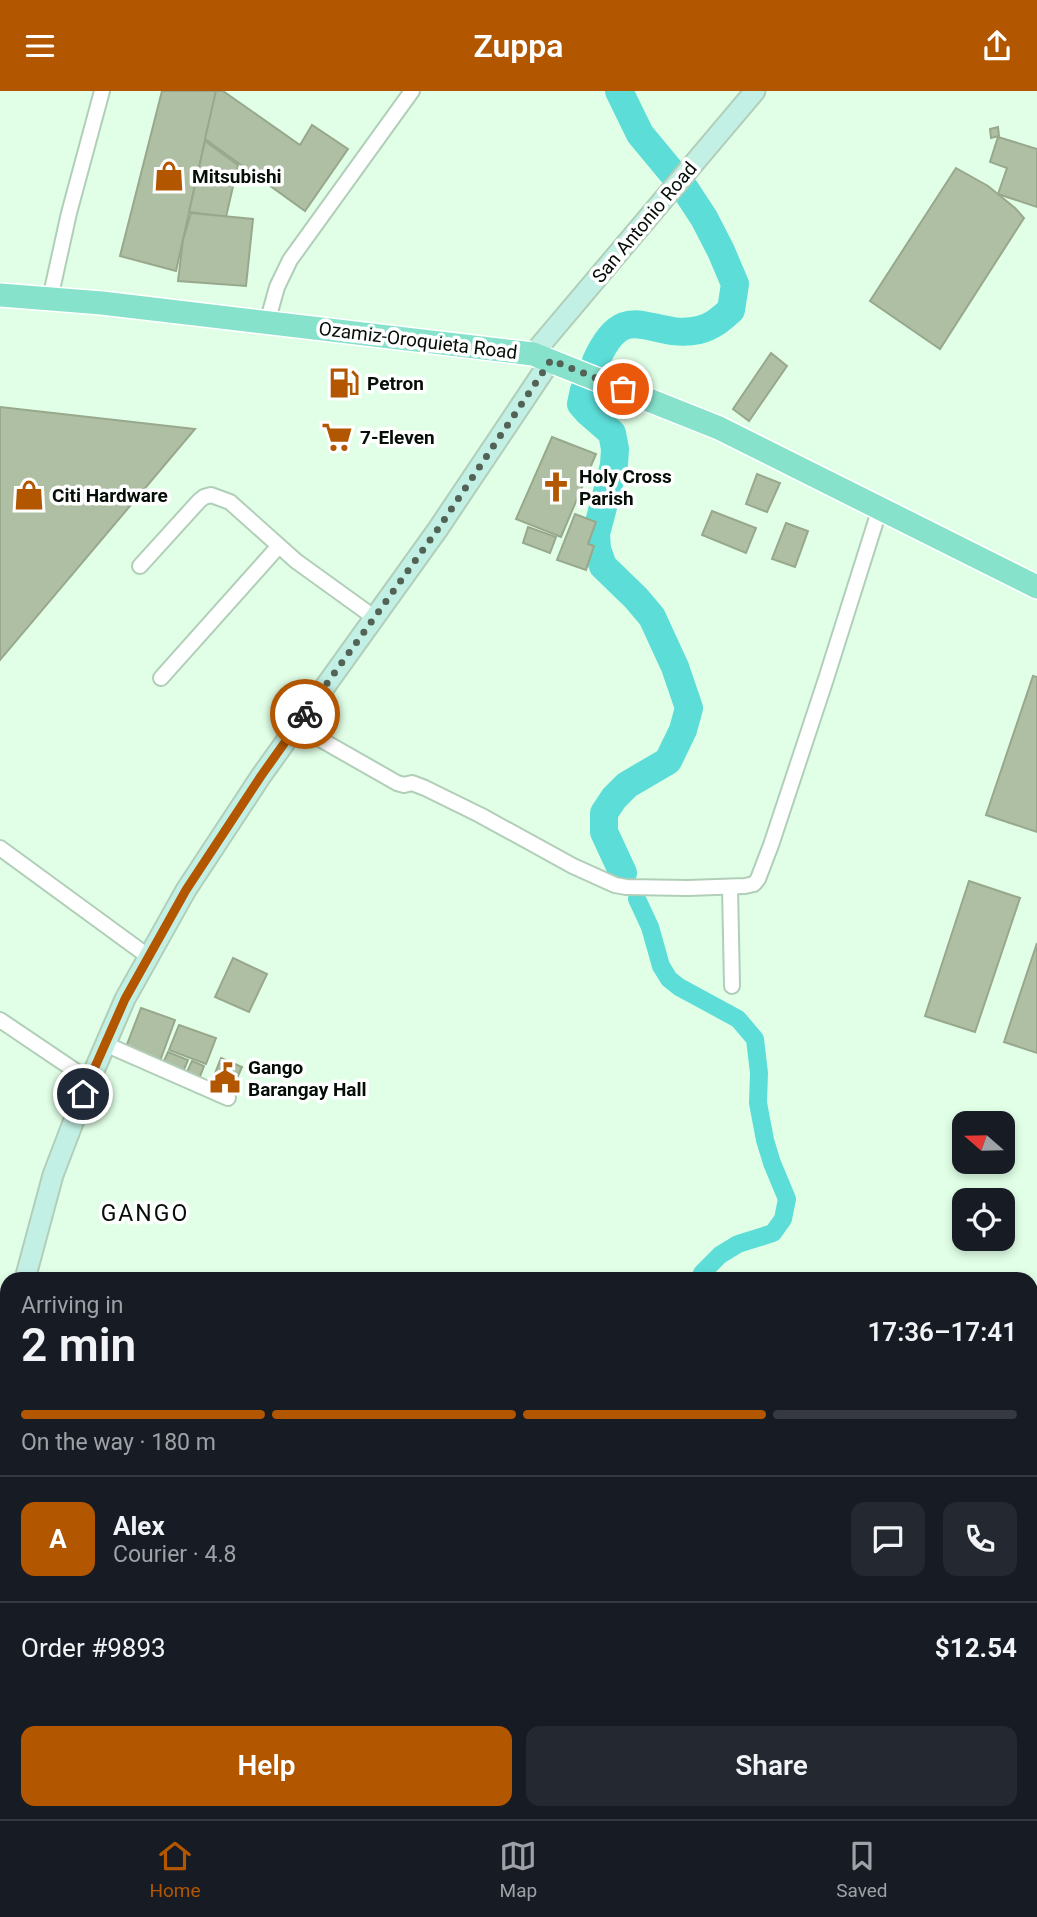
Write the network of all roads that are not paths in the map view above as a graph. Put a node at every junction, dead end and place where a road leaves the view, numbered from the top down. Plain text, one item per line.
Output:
1 (102, 91) edge
2 (412, 91) edge
3 (755, 91) edge
4 (0, 295) edge
5 (50, 299) junction
6 (267, 323) junction
7 (542, 357) junction
8 (880, 509) junction
9 (278, 547) junction
10 (140, 566) dead end
11 (1037, 587) edge
12 (374, 618) junction
13 (161, 678) dead end
14 (297, 726) junction
15 (0, 848) edge
16 (730, 887) junction
17 (149, 957) junction
18 (732, 986) dead end
19 (0, 1020) edge
20 (105, 1044) junction
21 (89, 1080) junction
22 (228, 1098) dead end
23 (26, 1272) edge

1 - 5 street
2 - 6 street
3 - 7 main road, San Antonio Road
4 - 5 main road, Ozamiz-Oroquieta Road
5 - 6 main road, Ozamiz-Oroquieta Road
6 - 7 main road, Ozamiz-Oroquieta Road
7 - 8 main road, Ozamiz-Oroquieta Road
7 - 12 main road, San Antonio Road
8 - 11 main road, Ozamiz-Oroquieta Road
8 - 16 street
9 - 10 street
9 - 12 street
9 - 13 street
12 - 14 main road, San Antonio Road
14 - 16 street
14 - 17 main road, San Antonio Road
15 - 17 street
16 - 18 street
17 - 20 main road, San Antonio Road
19 - 21 street
20 - 21 main road, San Antonio Road
20 - 22 street
21 - 23 main road, San Antonio Road

